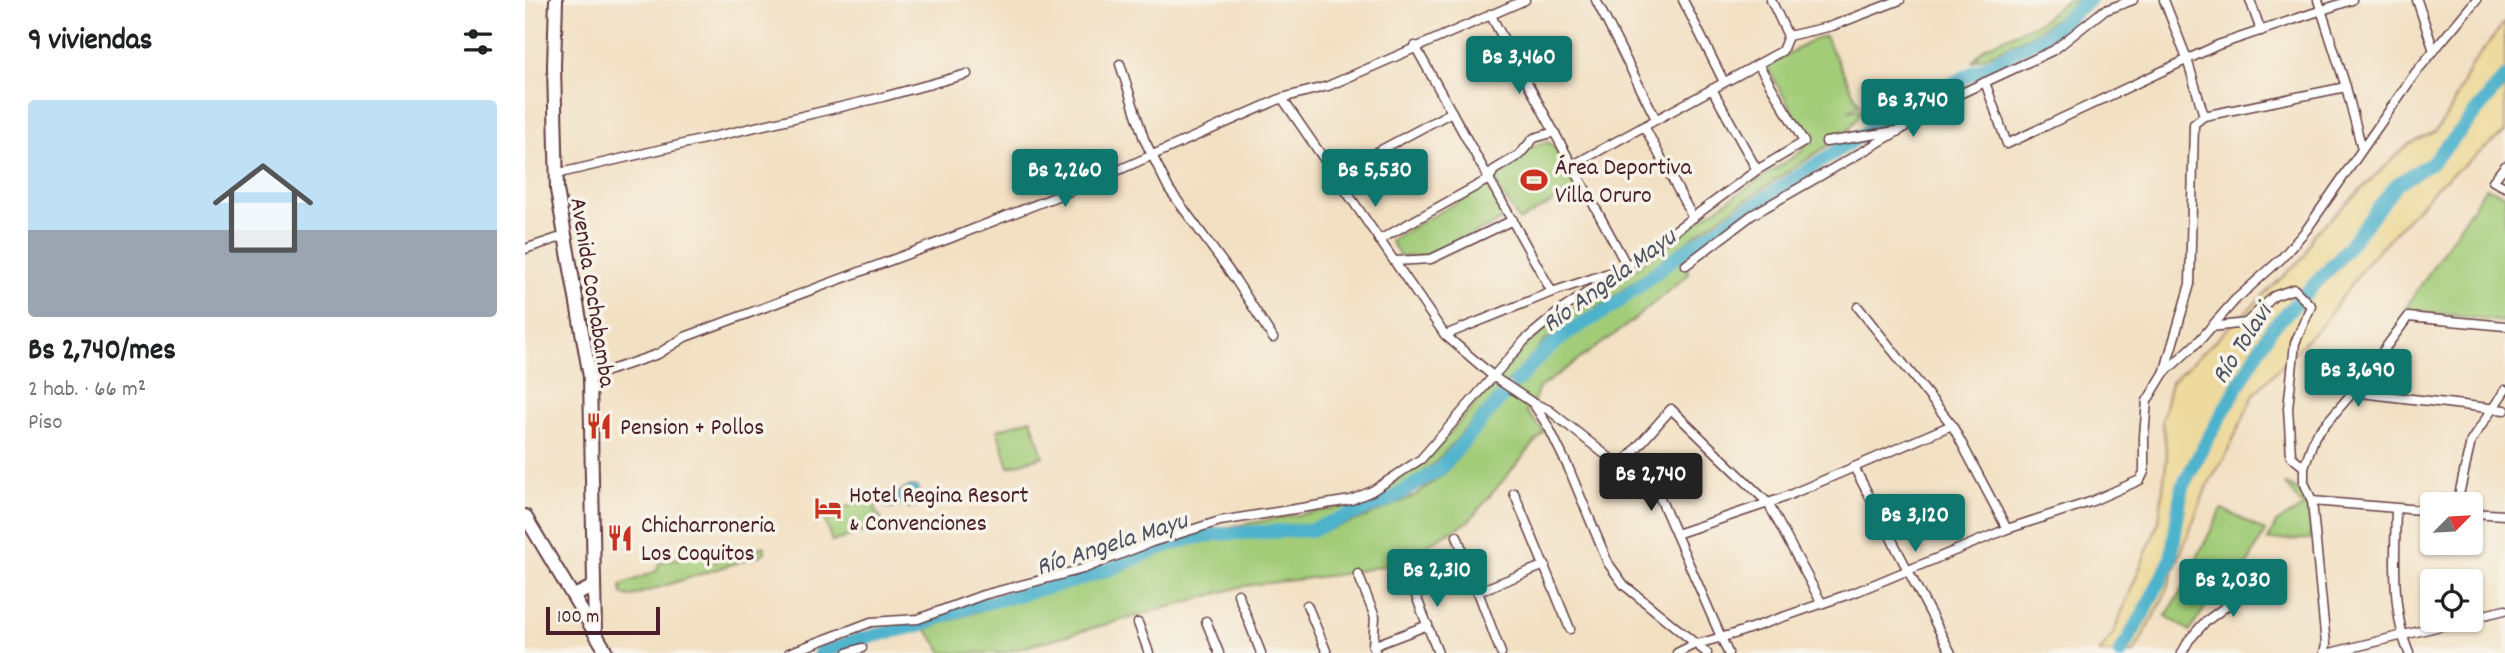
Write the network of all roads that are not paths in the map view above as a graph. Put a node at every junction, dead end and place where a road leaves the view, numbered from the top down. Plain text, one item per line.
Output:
1 (559, 0) edge
2 (1525, 0) edge
3 (1596, 0) edge
4 (1683, 0) edge
5 (1771, 0) edge
6 (1900, 0) edge
7 (2133, 0) edge
8 (2164, 0) edge
9 (2250, 0) edge
10 (2318, 0) edge
11 (2352, 0) edge
12 (2417, 0) edge
13 (2476, 0) edge
14 (2321, 11) junction
15 (1489, 14) junction
16 (2261, 31) junction
17 (1788, 36) junction
18 (1415, 46) junction
19 (2434, 51) junction
20 (2187, 60) junction
21 (1120, 64) dead end
22 (1758, 64) junction
23 (967, 74) dead end
24 (1724, 82) junction
25 (1985, 82) junction
26 (2346, 87) junction
27 (1712, 89) junction
28 (1282, 99) junction
29 (1452, 112) junction
30 (2204, 116) junction
31 (1656, 119) junction
32 (1644, 126) junction
33 (1902, 129) junction
34 (1555, 132) junction
35 (1826, 142) dead end
36 (2363, 149) junction
37 (1152, 154) junction
38 (1573, 165) junction
39 (2505, 166) edge
40 (1757, 170) junction
41 (556, 174) junction
42 (1334, 175) junction
43 (1489, 179) junction
44 (2505, 187) edge
45 (1693, 218) junction
46 (1513, 220) junction
47 (564, 236) junction
48 (1379, 240) junction
49 (525, 249) edge
50 (1395, 261) junction
51 (1685, 265) dead end
52 (1627, 267) junction
53 (1552, 292) junction
54 (1859, 307) dead end
55 (2505, 326) edge
56 (2211, 327) junction
57 (1445, 335) junction
58 (1273, 338) dead end
59 (2164, 373) junction
60 (590, 377) junction
61 (1495, 377) junction
62 (2505, 390) edge
63 (2353, 392) junction
64 (1533, 403) junction
65 (2492, 409) junction
66 (2505, 410) edge
67 (1952, 425) junction
68 (1620, 467) junction
69 (1854, 467) junction
70 (2304, 467) junction
71 (2460, 492) edge
72 (1514, 493) dead end
73 (2312, 501) junction
74 (1768, 503) junction
75 (2396, 509) junction
76 (2420, 510) edge
77 (2483, 514) edge
78 (2505, 515) edge
79 (525, 516) edge
80 (2007, 529) junction
81 (1677, 534) junction
82 (1457, 536) dead end
83 (1545, 565) junction
84 (2250, 568) dead end
85 (1907, 570) junction
86 (1358, 574) dead end
87 (1408, 575) dead end
88 (594, 586) junction
89 (1477, 592) junction
90 (1238, 594) dead end
91 (574, 596) junction
92 (1821, 602) junction
93 (1307, 605) dead end
94 (2505, 610) edge
95 (2483, 615) edge
96 (1206, 621) dead end
97 (1138, 623) dead end
98 (1428, 625) junction
99 (1570, 629) dead end
100 (2420, 631) edge
101 (595, 633) junction
102 (2401, 636) junction
103 (1722, 637) junction
104 (1698, 645) junction
105 (862, 648) dead end
106 (1374, 650) edge
107 (2351, 651) edge
108 (607, 653) edge
109 (789, 653) edge
110 (847, 653) edge
111 (1149, 653) edge
112 (1219, 653) edge
113 (1261, 653) edge
114 (1327, 653) edge
115 (1439, 653) edge
116 (1501, 653) edge
117 (1677, 653) edge
118 (1707, 653) edge
119 (1728, 653) edge
120 (1951, 653) edge
121 (2182, 653) edge
122 (2327, 653) edge
123 (2409, 653) edge

1 - 41 main road, Avenida Cochabamba
2 - 15 street
3 - 31 street
4 - 24 street
5 - 17 street
6 - 17 street
7 - 25 street
8 - 20 street
9 - 16 street
10 - 14 street
11 - 14 street
12 - 19 street
13 - 19 street
14 - 16 street
14 - 26 street
15 - 18 street
15 - 34 street
16 - 20 street
17 - 22 street
18 - 28 street
18 - 29 street
19 - 36 street
20 - 25 street
20 - 30 street
21 - 37 street
22 - 24 street
22 - 40 street
23 - 41 street
24 - 27 street
25 - 33 street
26 - 30 street
26 - 36 street
27 - 31 street
27 - 40 street
28 - 37 street
28 - 42 street
29 - 42 street
29 - 43 street
30 - 59 street
31 - 32 street
32 - 38 street
32 - 45 street
33 - 35 street
33 - 51 street
34 - 38 street
34 - 43 street
36 - 56 street
37 - 58 street
37 - 60 street
38 - 52 street
39 - 44 street
40 - 45 street
41 - 47 main road, Avenida Cochabamba
42 - 48 street
43 - 46 street
43 - 48 street
45 - 52 street
46 - 50 street
46 - 53 street
47 - 49 street
47 - 60 main road, Avenida Cochabamba
48 - 50 street
50 - 57 street
52 - 53 street
52 - 61 street
53 - 57 street
54 - 67 street
55 - 63 street
56 - 59 street
56 - 70 street
57 - 61 street
59 - 80 street
60 - 88 main road, Avenida Cochabamba
61 - 64 street
61 - 109 street
62 - 65 street
63 - 65 street
63 - 70 street
64 - 68 street
64 - 104 street
65 - 66 street
65 - 71 street
67 - 69 street
67 - 80 street
68 - 74 street
68 - 81 street
69 - 74 street
69 - 85 street
70 - 73 street
72 - 83 street
73 - 75 street
73 - 122 street
74 - 81 street
74 - 92 street
75 - 76 street
75 - 102 street
77 - 78 street
79 - 91 main road
80 - 85 street
81 - 103 street
82 - 89 street
83 - 89 street
83 - 99 street
84 - 121 street
85 - 92 street
85 - 120 street
86 - 106 street
87 - 98 street
88 - 91 main road
88 - 101 main road, Avenida Cochabamba
89 - 116 street
90 - 113 street
91 - 101 main road
92 - 103 street
93 - 114 street
94 - 95 street
96 - 112 street
97 - 111 street
98 - 106 street
98 - 115 street
100 - 102 street
101 - 108 main road
102 - 107 street
102 - 123 street
103 - 104 street
103 - 119 street
104 - 117 street
104 - 118 street
105 - 110 street
107 - 122 street

